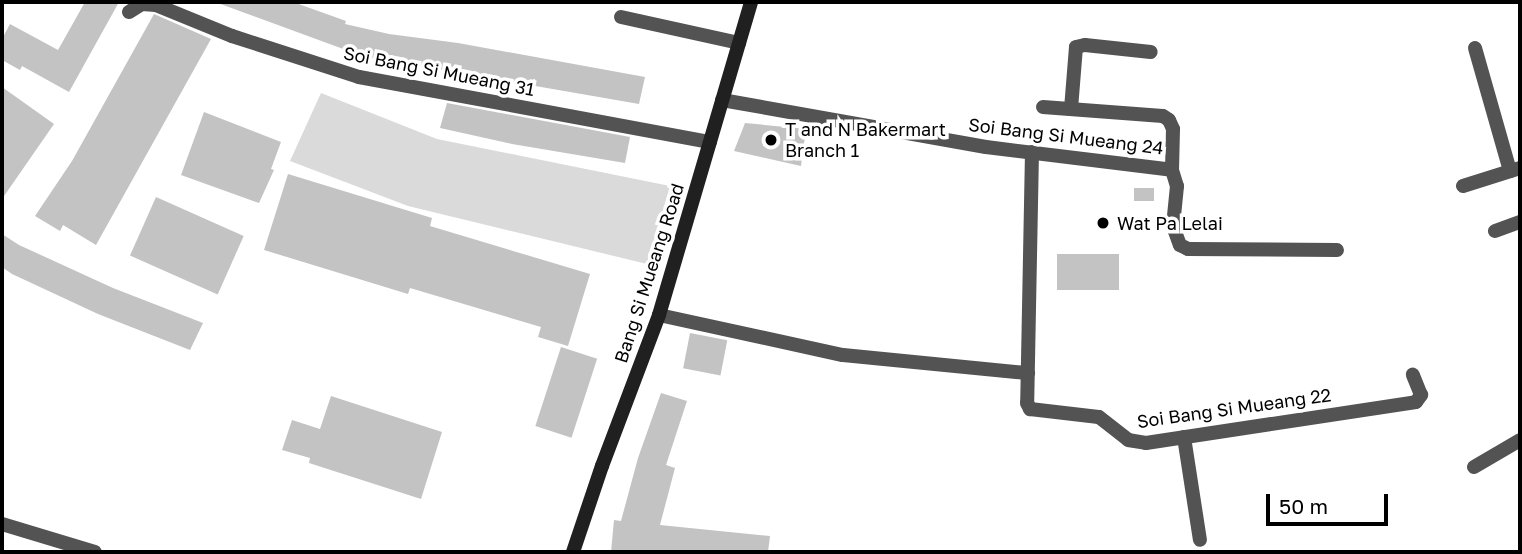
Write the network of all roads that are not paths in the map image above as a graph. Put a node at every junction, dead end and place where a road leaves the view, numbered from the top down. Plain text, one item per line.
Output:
1 (751, 2) edge
2 (129, 12) dead end
3 (621, 16) dead end
4 (739, 43) junction
5 (1475, 48) dead end
6 (1151, 52) dead end
7 (722, 100) junction
8 (1043, 107) dead end
9 (1071, 109) junction
10 (710, 142) junction
11 (1032, 152) junction
12 (1172, 170) junction
13 (1515, 170) edge
14 (1463, 186) dead end
15 (1520, 222) edge
16 (1495, 231) dead end
17 (1336, 250) dead end
18 (659, 315) junction
19 (1028, 373) junction
20 (1413, 375) dead end
21 (1184, 438) junction
22 (1520, 440) edge
23 (1474, 467) dead end
24 (2, 524) edge
25 (1200, 540) dead end
26 (94, 552) edge
27 (573, 552) edge

1 - 4 street, Bang Si Mueang Road
2 - 10 street, Soi Bang Si Mueang 31
3 - 4 street
4 - 7 street, Bang Si Mueang Road
5 - 13 street
6 - 9 street
7 - 10 street, Bang Si Mueang Road
7 - 11 street, Soi Bang Si Mueang 24
8 - 9 street
9 - 12 street
10 - 18 street, Bang Si Mueang Road
11 - 12 street, Soi Bang Si Mueang 24
11 - 19 street, Soi Bang Si Mueang 22
12 - 17 street, Soi Bang Si Mueang 24
13 - 14 street
15 - 16 street
18 - 19 street
18 - 27 street, Bang Si Mueang Road
19 - 21 street, Soi Bang Si Mueang 22
20 - 21 street, Soi Bang Si Mueang 22
21 - 25 street
22 - 23 street
24 - 26 street

